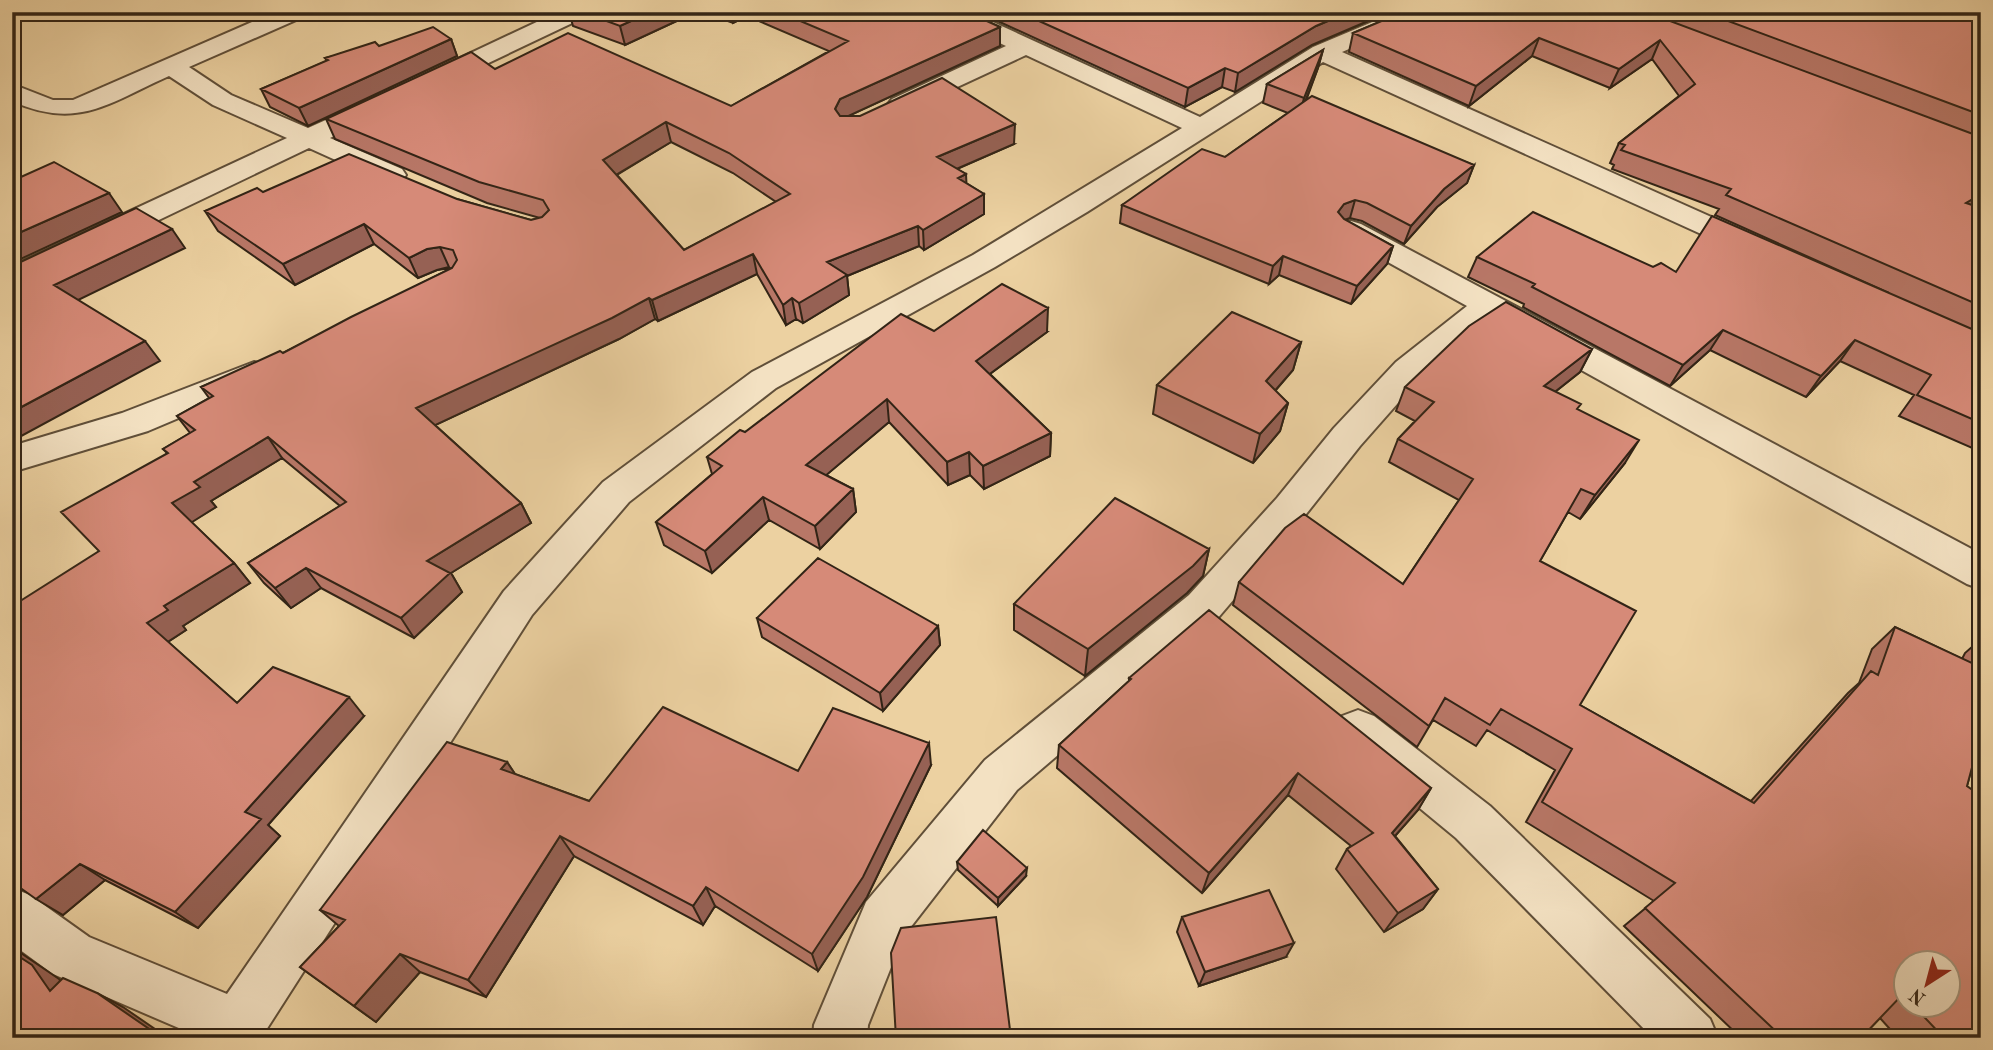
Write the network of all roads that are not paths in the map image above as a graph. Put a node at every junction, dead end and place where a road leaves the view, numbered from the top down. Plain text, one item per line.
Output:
1 (295, 12) edge
2 (577, 12) edge
3 (952, 12) edge
4 (1416, 12) edge
5 (1026, 46) junction
6 (1322, 52) junction
7 (171, 66) junction
8 (12, 92) edge
9 (877, 116) edge
10 (1200, 127) junction
11 (307, 139) junction
12 (416, 185) edge
13 (1351, 230) edge
14 (1778, 258) edge
15 (12, 278) edge
16 (1489, 305) junction
17 (282, 360) edge
18 (12, 459) edge
19 (1981, 573) edge
20 (1322, 701) edge
21 (12, 913) edge
22 (234, 1032) edge
23 (840, 1038) edge
24 (1691, 1038) edge

1 - 7 street
2 - 11 street
3 - 5 street
4 - 6 street
5 - 9 street
5 - 10 street
6 - 10 street
6 - 14 street
7 - 8 street
7 - 11 street
10 - 22 street
11 - 12 street
11 - 15 street
13 - 16 street
16 - 19 street
16 - 23 street
17 - 18 street
20 - 24 street
21 - 22 street

